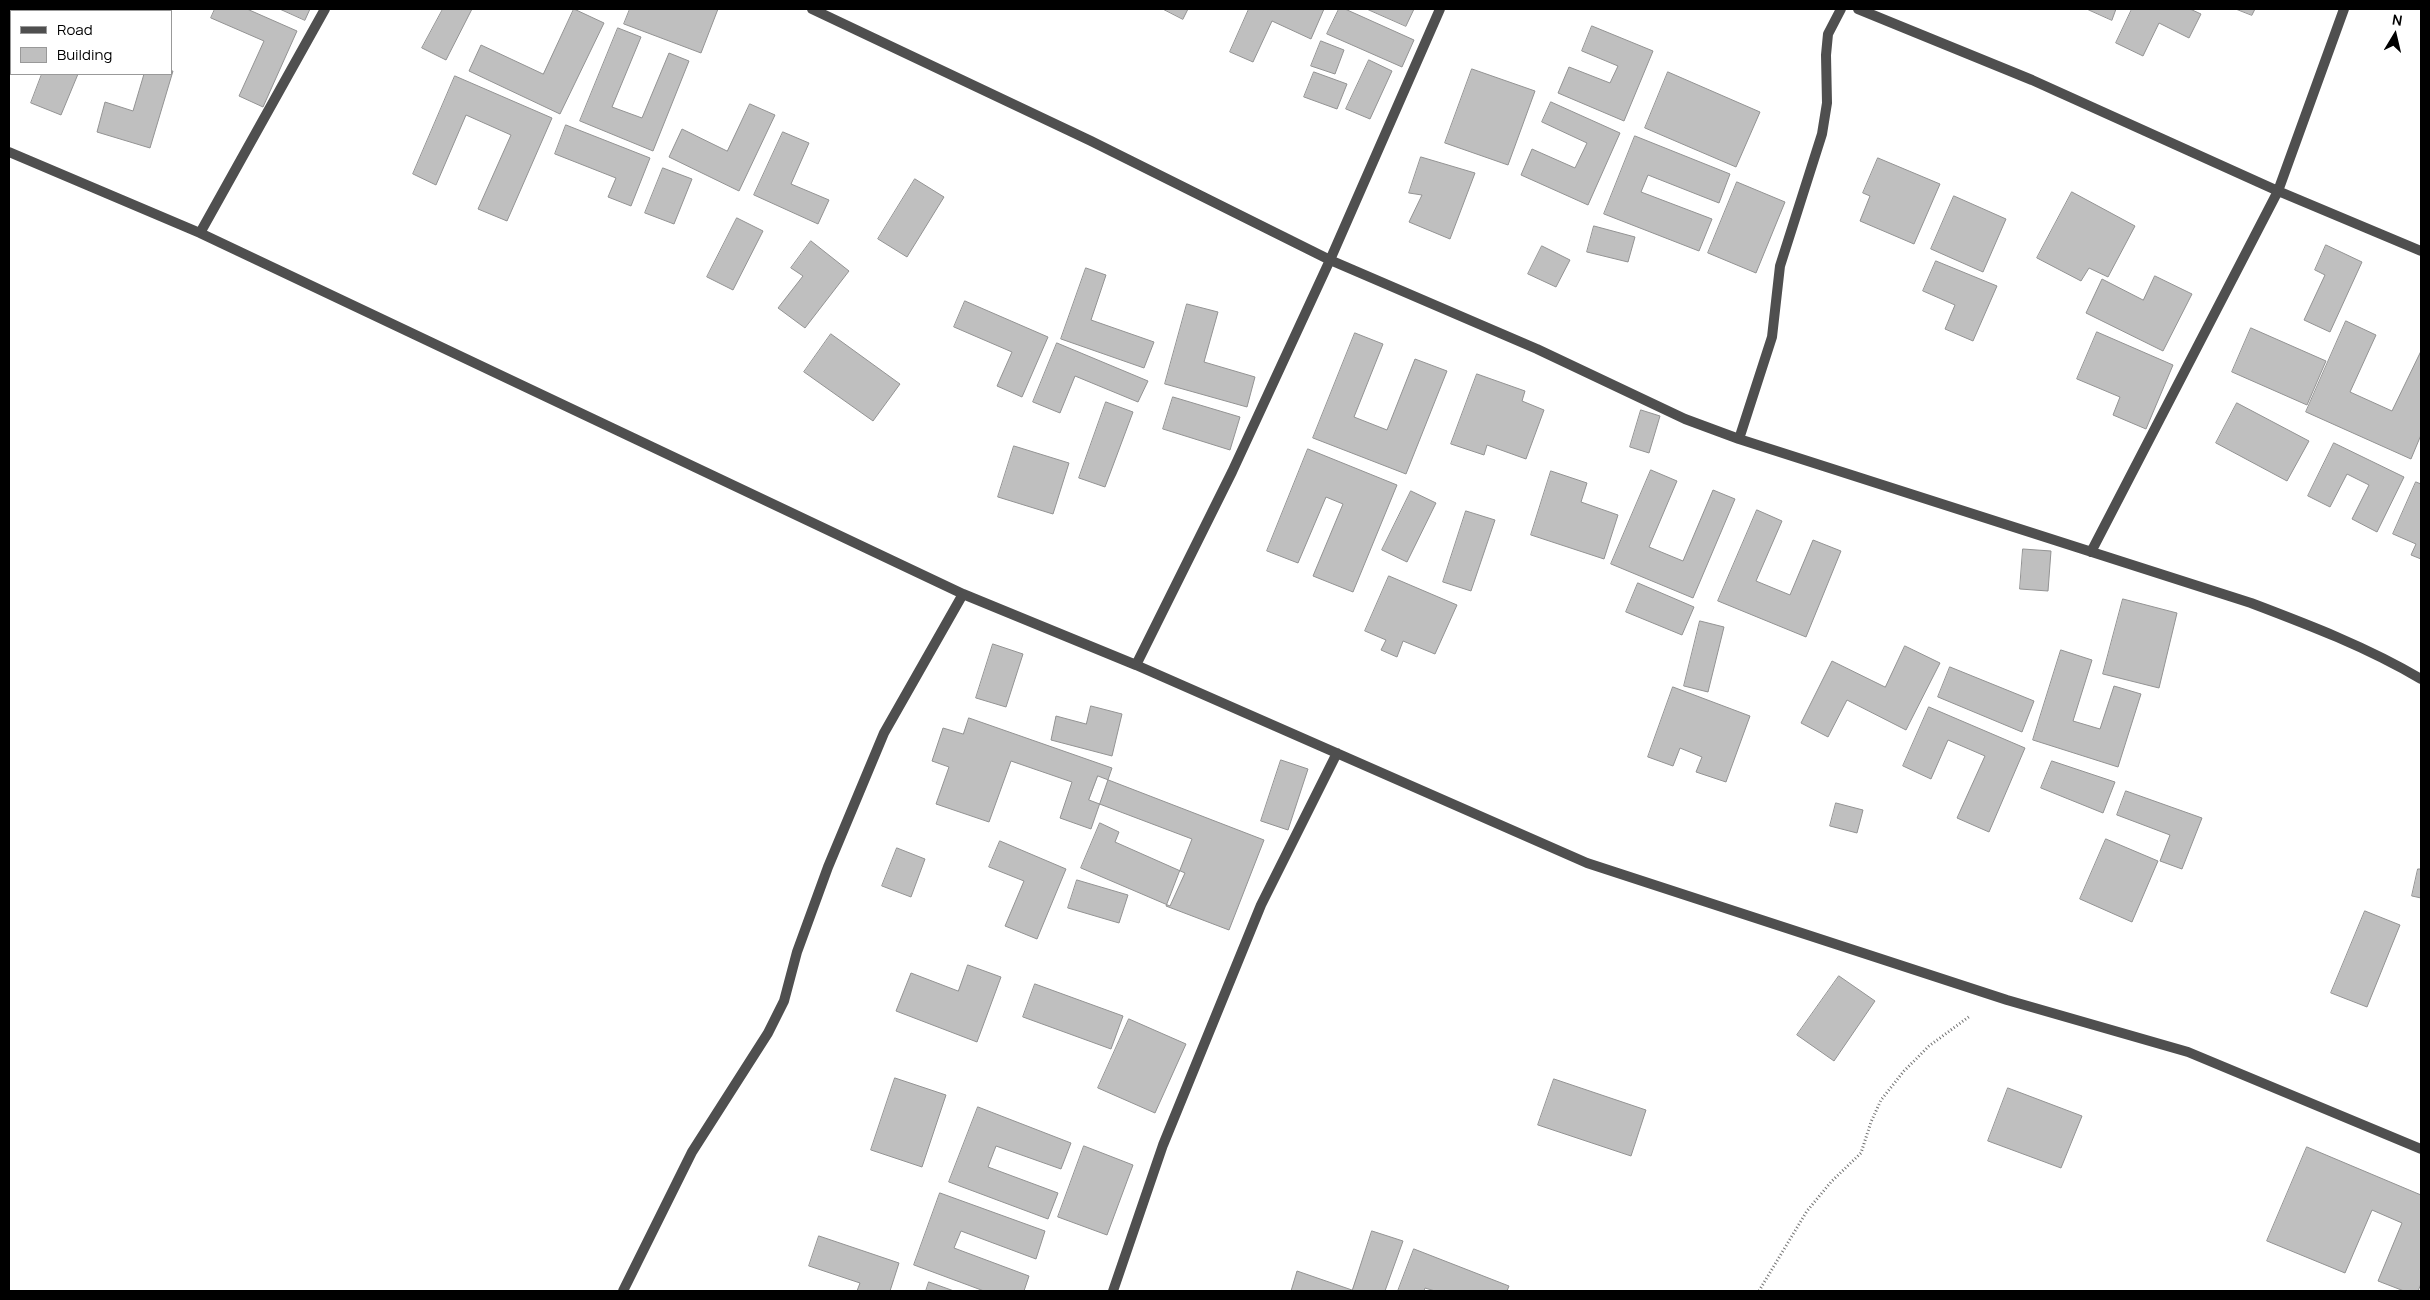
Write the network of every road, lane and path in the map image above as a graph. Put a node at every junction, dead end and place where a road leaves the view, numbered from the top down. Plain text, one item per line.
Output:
1 (325, 9) edge
2 (812, 9) edge
3 (1440, 9) edge
4 (1841, 9) edge
5 (1858, 9) edge
6 (2344, 9) edge
7 (9, 152) edge
8 (2278, 191) junction
9 (200, 233) junction
10 (2421, 251) edge
11 (1330, 260) junction
12 (1739, 439) junction
13 (2090, 552) junction
14 (963, 594) junction
15 (1136, 665) junction
16 (2421, 679) edge
17 (1336, 754) junction
18 (2007, 1000) junction
19 (2421, 1149) edge
20 (622, 1291) edge
21 (1113, 1291) edge
22 (1759, 1291) edge

1 - 9 street
2 - 11 street
3 - 11 street
4 - 12 street
5 - 8 street
6 - 8 street
7 - 9 street
8 - 10 street
8 - 13 street
9 - 14 street
11 - 12 street
11 - 15 street
12 - 13 street
13 - 16 street
14 - 15 street
14 - 20 street
15 - 17 street
17 - 18 street
17 - 21 street
18 - 19 street
18 - 22 path

